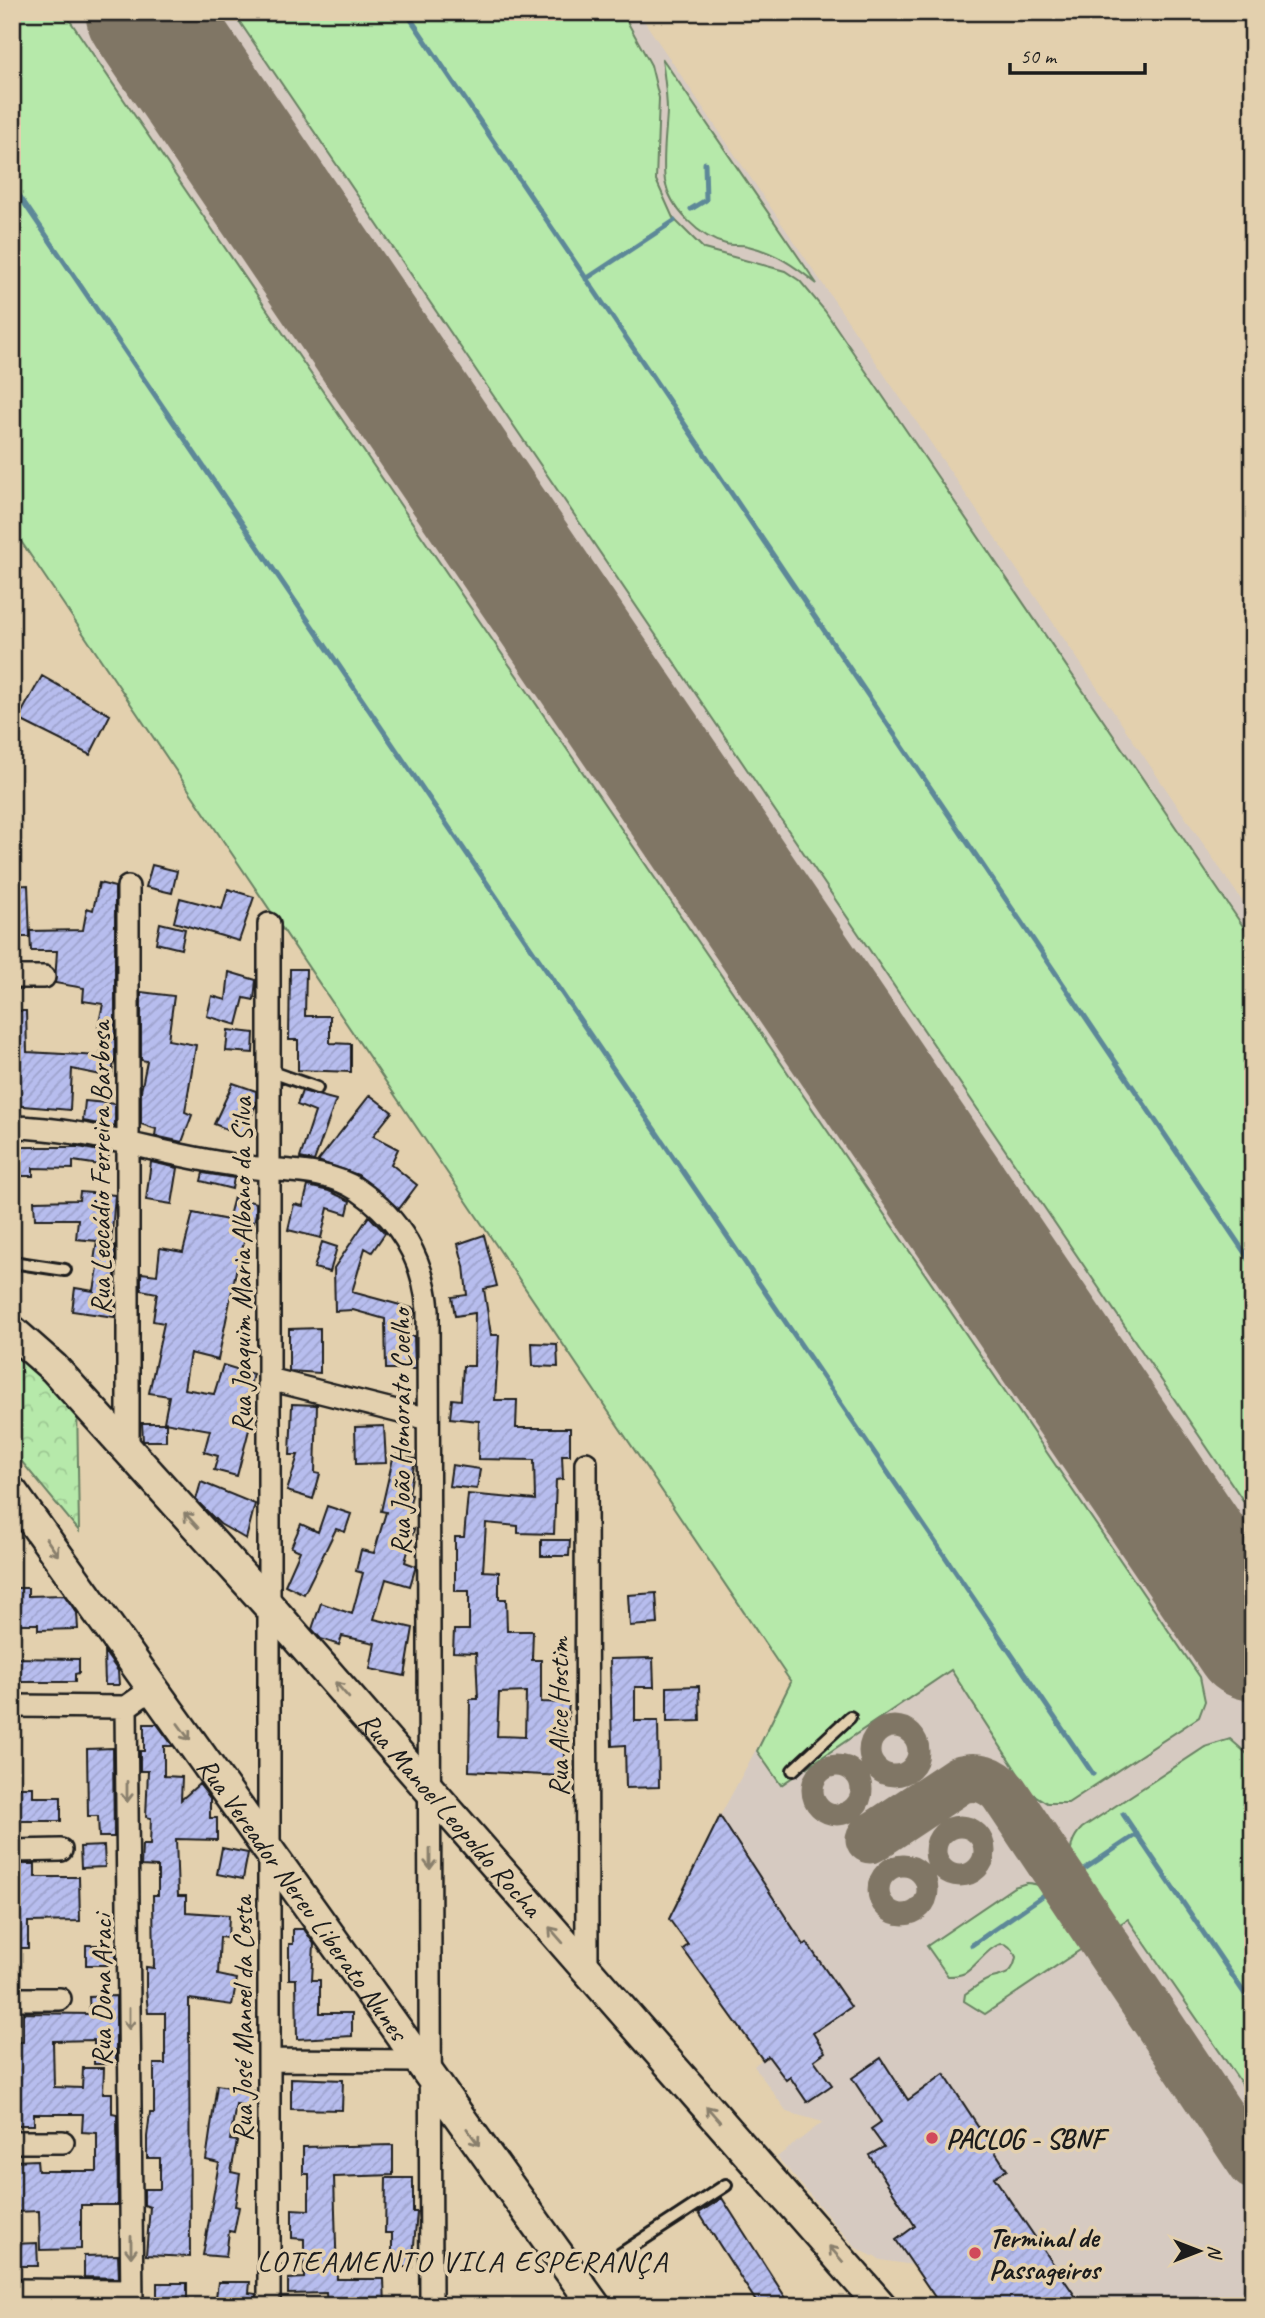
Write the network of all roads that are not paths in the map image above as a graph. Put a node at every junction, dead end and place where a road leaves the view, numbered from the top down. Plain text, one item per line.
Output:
1 (128, 887) dead end
2 (269, 924) dead end
3 (12, 976) edge
4 (44, 976) dead end
5 (269, 1070) junction
6 (317, 1088) dead end
7 (12, 1127) edge
8 (128, 1144) junction
9 (270, 1168) junction
10 (12, 1262) edge
11 (65, 1270) dead end
12 (12, 1331) edge
13 (270, 1379) junction
14 (428, 1419) junction
15 (128, 1450) junction
16 (586, 1463) dead end
17 (12, 1492) edge
18 (270, 1606) junction
19 (153, 1688) junction
20 (12, 1706) edge
21 (126, 1707) junction
22 (850, 1717) dead end
23 (793, 1770) dead end
24 (429, 1790) junction
25 (61, 1850) dead end
26 (12, 1851) edge
27 (270, 1852) junction
28 (587, 1971) junction
29 (12, 1999) edge
30 (60, 1999) dead end
31 (270, 2060) junction
32 (426, 2070) junction
33 (12, 2142) edge
34 (63, 2142) dead end
35 (726, 2185) dead end
36 (613, 2259) dead end
37 (12, 2290) edge
38 (132, 2298) edge
39 (269, 2306) edge
40 (431, 2306) edge
41 (595, 2306) edge
42 (881, 2306) edge

1 - 8 street, Rua Leocádio Ferreira Barbosa
2 - 5 street, Rua Joaquim Maria Albano da Silva
3 - 4 street
5 - 6 lane
5 - 9 street, Rua Joaquim Maria Albano da Silva
7 - 8 street, Rua João Honorato Coelho
8 - 9 street, Rua João Honorato Coelho
8 - 15 street, Rua Leocádio Ferreira Barbosa
9 - 13 street, Rua Joaquim Maria Albano da Silva
9 - 14 street, Rua João Honorato Coelho
10 - 11 lane
12 - 15 main road, Rua Manoel Leopoldo Rocha
13 - 14 street
13 - 18 street, Rua Joaquim Maria Albano da Silva
14 - 24 street, Rua João Honorato Coelho
18 -> 15 main road, Rua Manoel Leopoldo Rocha
16 - 28 street, Rua Alice Hostim
17 -> 19 main road, Rua Vereador Nereu Liberato Nunes
24 -> 18 main road, Rua Manoel Leopoldo Rocha
18 - 27 street, Rua José Manoel da Costa
19 - 21 street
19 -> 27 main road, Rua Vereador Nereu Liberato Nunes
20 - 21 street
21 -> 38 street, Rua Dona Araci
22 - 23 lane
28 -> 24 main road, Rua Manoel Leopoldo Rocha
24 -> 32 street, Rua João Honorato Coelho
25 - 26 street
27 - 31 street, Rua José Manoel da Costa
27 - 32 main road, Rua Vereador Nereu Liberato Nunes
42 -> 28 main road, Rua Manoel Leopoldo Rocha
29 - 30 street
31 - 32 street
31 - 39 street, Rua José Manoel da Costa
32 - 40 street, Rua João Honorato Coelho
32 -> 41 main road, Rua Vereador Nereu Liberato Nunes
33 - 34 street
35 - 36 lane
37 - 38 street

